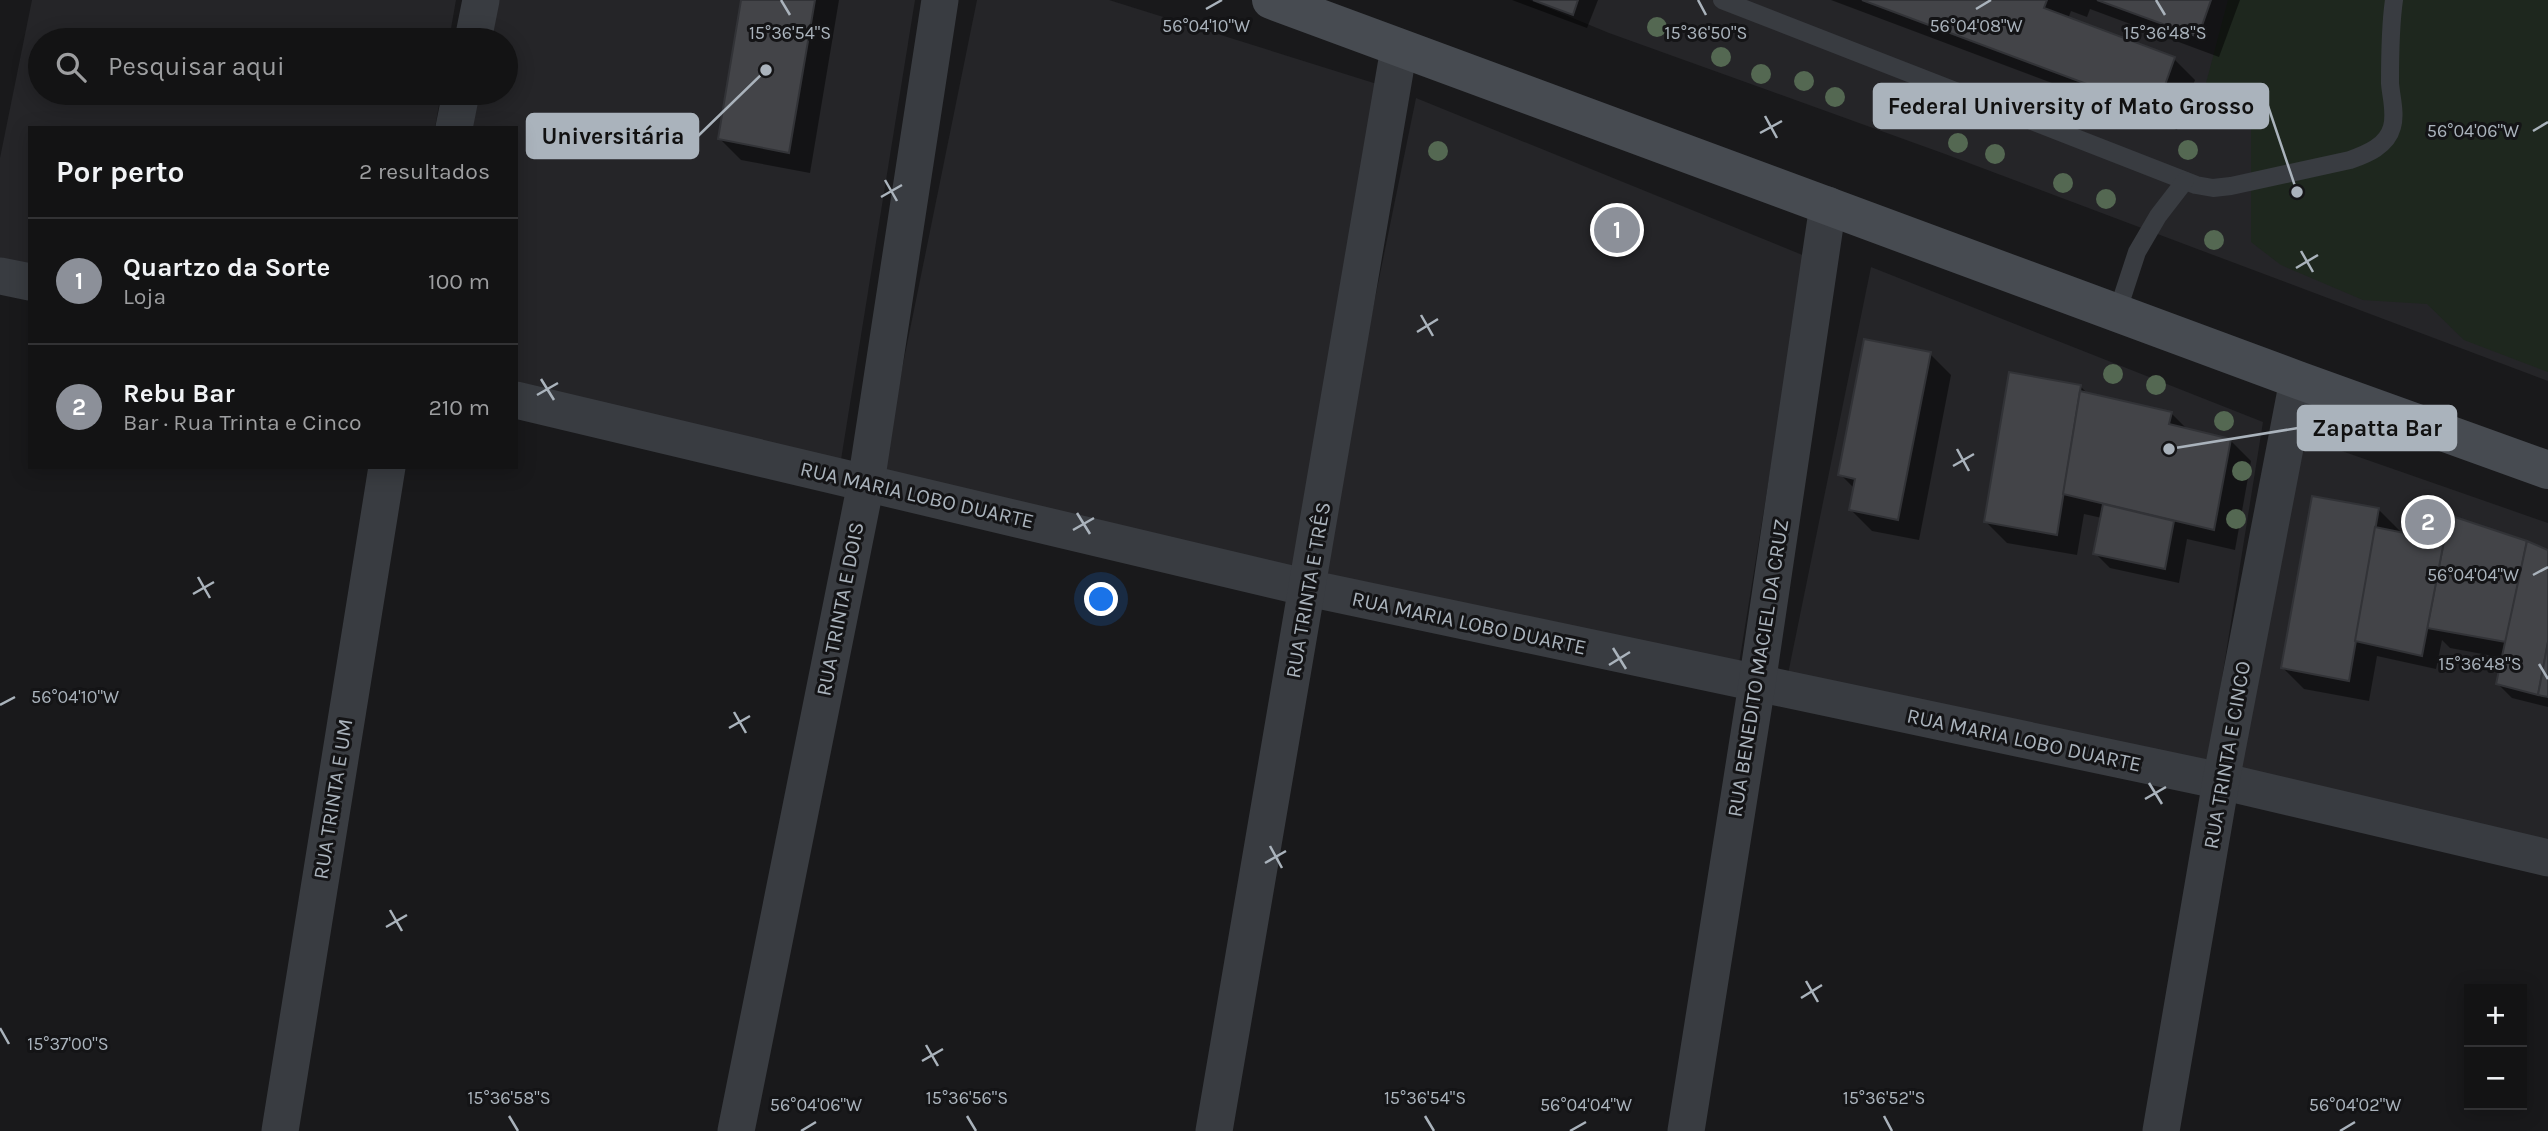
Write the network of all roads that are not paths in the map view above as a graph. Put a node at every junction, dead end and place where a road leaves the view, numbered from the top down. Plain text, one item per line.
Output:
1 (481, 0) edge
2 (940, 0) edge
3 (1271, 0) edge
4 (1722, 0) edge
5 (2394, 0) edge
6 (475, 28) edge
7 (1399, 48) junction
8 (459, 105) edge
9 (454, 126) edge
10 (2185, 181) junction
11 (1828, 205) junction
12 (0, 275) edge
13 (28, 282) edge
14 (2118, 313) junction
15 (2298, 380) junction
16 (518, 400) edge
17 (387, 469) edge
18 (2548, 470) edge
19 (866, 483) junction
20 (1308, 588) junction
21 (1757, 684) junction
22 (2221, 781) junction
23 (2548, 858) edge
24 (280, 1131) edge
25 (736, 1131) edge
26 (1214, 1131) edge
27 (1686, 1131) edge
28 (2161, 1131) edge

1 - 6 street
2 - 19 street, RUA TRINTA E DOIS
3 - 7 street
4 - 10 lane
5 - 10 lane
7 - 11 street
7 - 20 street, RUA TRINTA E TRÊS
8 - 9 street
10 - 14 lane
11 - 14 street
11 - 21 street, RUA BENEDITO MACIEL DA CRUZ
12 - 13 street
14 - 15 street
15 - 18 street
15 - 22 street, RUA TRINTA E CINCO
16 - 19 street, RUA MARIA LOBO DUARTE
17 - 24 street, RUA TRINTA E UM
19 - 20 street, RUA MARIA LOBO DUARTE
19 - 25 street, RUA TRINTA E DOIS
20 - 21 street, RUA MARIA LOBO DUARTE
20 - 26 street, RUA TRINTA E TRÊS
21 - 22 street, RUA MARIA LOBO DUARTE
21 - 27 street, RUA BENEDITO MACIEL DA CRUZ
22 - 23 street, RUA MARIA LOBO DUARTE
22 - 28 street, RUA TRINTA E CINCO

